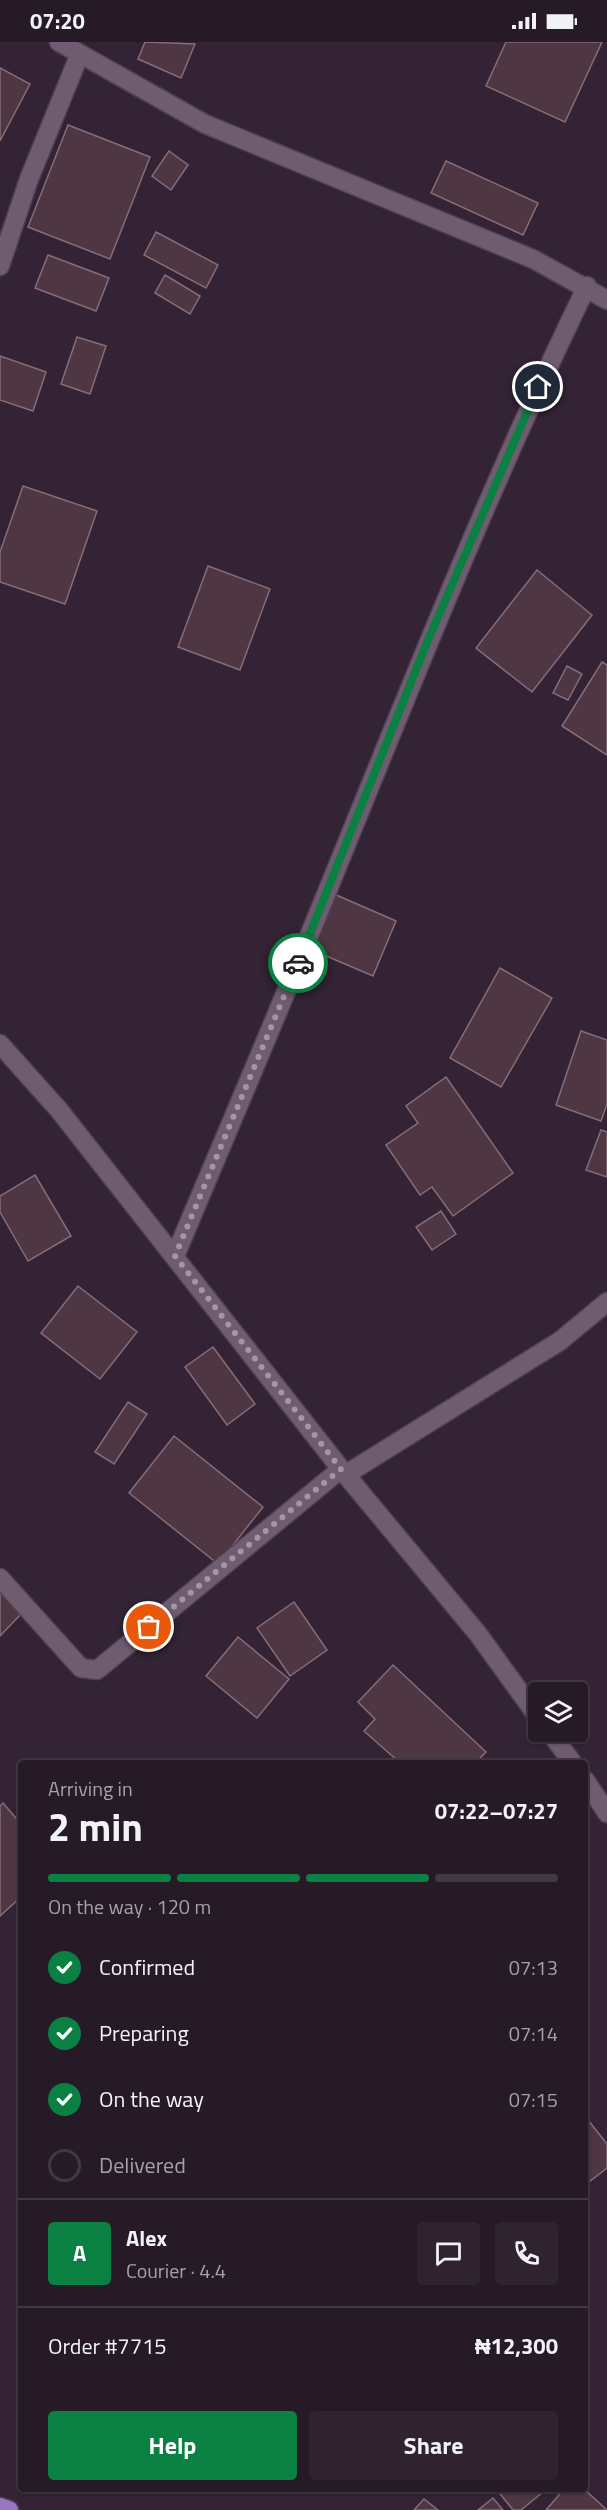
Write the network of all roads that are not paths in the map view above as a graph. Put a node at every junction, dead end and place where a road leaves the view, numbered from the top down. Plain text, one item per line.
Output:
1 (59, 42) edge
2 (79, 56) junction
3 (0, 266) edge
4 (587, 286) junction
5 (607, 300) edge
6 (0, 1044) edge
7 (175, 1256) junction
8 (607, 1302) edge
9 (343, 1472) junction
10 (0, 1578) edge
11 (528, 1703) edge
12 (557, 1742) edge
13 (571, 1760) edge
14 (588, 1784) edge
15 (607, 1813) edge
16 (0, 2507) edge
17 (9, 2510) edge

1 - 2 street
2 - 3 street
2 - 4 street
4 - 5 street
4 - 7 street
6 - 7 street
7 - 9 street
8 - 9 street
9 - 10 street
9 - 11 street
12 - 13 street
14 - 15 street
16 - 17 main road

